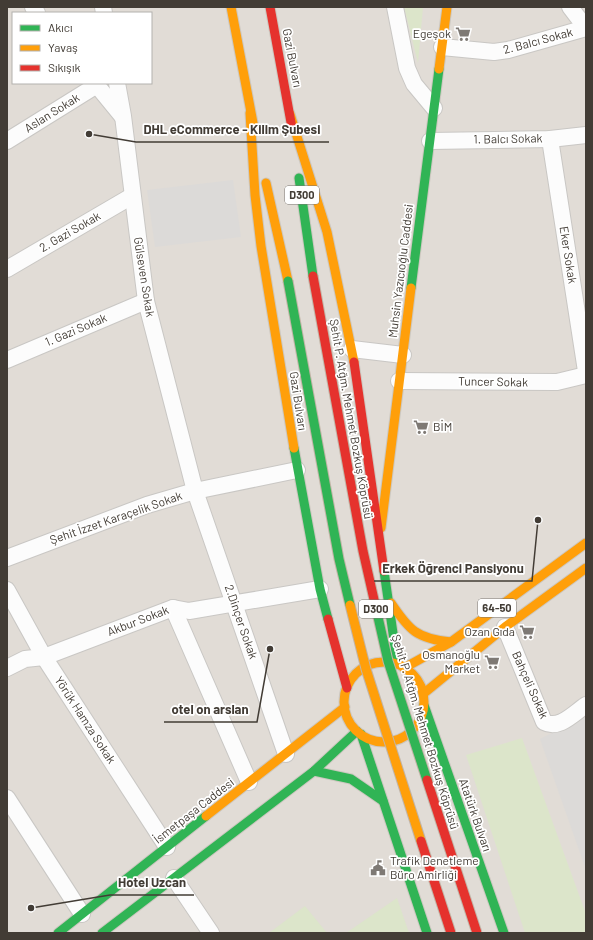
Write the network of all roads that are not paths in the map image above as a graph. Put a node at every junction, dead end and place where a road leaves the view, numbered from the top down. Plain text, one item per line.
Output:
1 (231, 7) edge
2 (270, 7) edge
3 (395, 7) edge
4 (447, 7) edge
5 (570, 7) edge
6 (586, 28) edge
7 (442, 48) junction
8 (96, 84) edge
9 (117, 84) edge
10 (434, 108) junction
11 (250, 113) junction
12 (290, 114) junction
13 (123, 116) junction
14 (586, 135) edge
15 (550, 138) junction
16 (7, 141) edge
17 (430, 141) junction
18 (132, 196) junction
19 (7, 269) edge
20 (313, 276) joint
21 (146, 301) junction
22 (352, 349) junction
23 (402, 355) junction
24 (7, 360) edge
25 (586, 371) edge
26 (586, 375) edge
27 (399, 380) junction
28 (297, 470) junction
29 (195, 491) junction
30 (380, 538) junction
31 (586, 543) edge
32 (7, 558) edge
33 (586, 568) edge
34 (320, 588) junction
35 (7, 590) edge
36 (388, 598) junction
37 (235, 604) junction
38 (173, 608) junction
39 (326, 613) junction
40 (505, 627) junction
41 (451, 642) junction
42 (44, 657) junction
43 (401, 666) junction
44 (7, 668) edge
45 (347, 688) junction
46 (423, 694) junction
47 (424, 705) junction
48 (586, 705) edge
49 (345, 707) junction
50 (359, 733) junction
51 (286, 754) junction
52 (314, 771) junction
53 (249, 782) junction
54 (7, 798) edge
55 (383, 801) junction
56 (167, 847) junction
57 (174, 878) junction
58 (82, 914) junction
59 (58, 933) edge
60 (102, 933) edge
61 (211, 933) edge
62 (427, 933) edge
63 (451, 933) edge
64 (477, 933) edge
65 (504, 933) edge

1 - 11 main road, Gazi Bulvarı / D300
2 - 12 main road, Gazi Bulvarı / D300
3 - 10 street
4 - 7 main road, Muhsin Yazıcıoğlu Caddesi
5 - 6 street
6 - 7 street, 2. Balcı Sokak
7 - 10 main road, Muhsin Yazıcıoğlu Caddesi
8 - 13 street
8 - 16 street, Aslan Sokak
9 - 13 street, Gülseven Sokak
10 - 17 main road, Muhsin Yazıcıoğlu Caddesi
11 - 28 main road, Gazi Bulvarı
11 - 63 main road, Gazi Bulvarı / D300, bridge
12 - 20 main road, Gazi Bulvarı / D300
12 - 22 main road, Gazi Bulvarı
13 - 18 street, Gülseven Sokak
14 - 15 street, 1. Balcı Sokak
15 - 17 street, 1. Balcı Sokak
15 - 25 street, Eker Sokak
17 - 23 main road, Muhsin Yazıcıoğlu Caddesi
18 - 19 street, 2. Gazi Sokak
18 - 21 street, Gülseven Sokak
20 - 64 main road, Şehit P. Atğm. Mehmet Bozkuş Köprüsü / D300, bridge
21 - 24 street, 1. Gazi Sokak
21 - 29 street, Gülseven Sokak
22 - 23 street
22 - 30 main road, Gazi Bulvarı
23 - 27 main road, Muhsin Yazıcıoğlu Caddesi
26 - 27 street, Tuncer Sokak
27 - 30 main road, Muhsin Yazıcıoğlu Caddesi
28 - 29 street, Şehit İzzet Karaçelik Sokak
28 - 34 main road, Gazi Bulvarı
29 - 32 street, Şehit İzzet Karaçelik Sokak
29 - 37 street, 2.Dinçer Sokak
30 - 36 main road, Gazi Bulvarı
31 - 41 main road, 64-50
33 - 40 main road, 64-50
34 - 37 street, Akbur Sokak
34 - 39 main road, Gazi Bulvarı
35 - 42 street, Yörük Hamza Sokak
36 - 39 main road
36 - 41 main road
36 - 43 main road, Gazi Bulvarı
37 - 38 street, Akbur Sokak
37 - 51 street, 2.Dinçer Sokak
38 - 42 street, Akbur Sokak
38 - 53 street
39 - 45 main road, Gazi Bulvarı
40 - 46 main road, 64-50
40 - 48 street, Bahçeli Sokak
41 - 43 main road, 64-50
42 - 44 street, Akbur Sokak
42 - 56 street, Yörük Hamza Sokak
43 - 45 main road
43 - 46 main road
45 - 49 main road
46 - 47 main road
47 - 50 main road
47 - 65 main road, Atatürk Bulvarı
49 - 50 main road
49 - 51 main road, İsmetpaşa Caddesi
50 - 52 main road
50 - 55 main road
51 - 53 main road, İsmetpaşa Caddesi
52 - 55 main road
52 - 57 main road
53 - 56 main road, İsmetpaşa Caddesi
54 - 58 street
55 - 62 main road
56 - 58 main road, İsmetpaşa Caddesi
57 - 60 main road
57 - 61 street
58 - 59 main road, İsmetpaşa Caddesi

